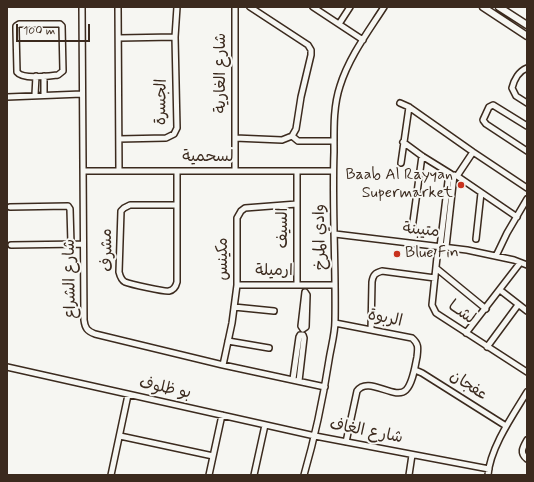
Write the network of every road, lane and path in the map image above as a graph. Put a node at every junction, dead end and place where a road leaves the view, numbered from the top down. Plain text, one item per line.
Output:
1 (82, 7) edge
2 (118, 7) edge
3 (177, 7) edge
4 (235, 7) edge
5 (250, 7) edge
6 (313, 7) edge
7 (350, 7) edge
8 (384, 7) edge
9 (483, 7) edge
10 (499, 7) edge
11 (339, 24) junction
12 (527, 25) edge
13 (527, 36) edge
14 (175, 37) junction
15 (118, 38) junction
16 (363, 40) junction
17 (527, 68) edge
18 (36, 76) junction
19 (44, 76) junction
20 (82, 94) junction
21 (35, 95) junction
22 (44, 95) junction
23 (7, 97) edge
24 (400, 103) dead end
25 (527, 103) edge
26 (409, 107) junction
27 (527, 126) edge
28 (292, 136) junction
29 (235, 138) junction
30 (119, 139) junction
31 (334, 141) junction
32 (404, 142) junction
33 (473, 152) junction
34 (527, 152) edge
35 (422, 156) junction
36 (401, 163) dead end
37 (83, 171) junction
38 (119, 171) junction
39 (178, 171) junction
40 (235, 171) junction
41 (297, 171) junction
42 (333, 171) junction
43 (453, 175) junction
44 (527, 188) edge
45 (480, 193) junction
46 (527, 199) edge
47 (297, 204) junction
48 (177, 205) junction
49 (10, 206) dead end
50 (517, 217) junction
51 (412, 229) dead end
52 (334, 234) junction
53 (476, 239) dead end
54 (71, 244) junction
55 (83, 244) junction
56 (11, 245) dead end
57 (443, 247) junction
58 (496, 256) junction
59 (520, 263) junction
60 (527, 265) edge
61 (436, 268) junction
62 (435, 278) junction
63 (237, 285) junction
64 (297, 285) junction
65 (305, 285) junction
66 (335, 285) junction
67 (500, 290) junction
68 (518, 305) junction
69 (234, 308) junction
70 (486, 309) junction
71 (274, 311) dead end
72 (527, 311) edge
73 (304, 317) dead end
74 (335, 323) junction
75 (371, 330) junction
76 (466, 333) junction
77 (228, 341) junction
78 (487, 347) junction
79 (269, 348) dead end
80 (300, 348) dead end
81 (299, 362) junction
82 (223, 364) junction
83 (7, 367) edge
84 (415, 370) junction
85 (527, 372) edge
86 (293, 379) junction
87 (299, 380) junction
88 (325, 387) junction
89 (527, 392) edge
90 (128, 395) junction
91 (222, 415) junction
92 (265, 425) junction
93 (506, 426) junction
94 (120, 436) junction
95 (315, 436) junction
96 (527, 440) edge
97 (346, 442) junction
98 (412, 454) junction
99 (213, 456) junction
100 (527, 459) edge
101 (489, 469) junction
102 (111, 475) edge
103 (208, 475) edge
104 (254, 475) edge
105 (304, 475) edge
106 (409, 475) edge
107 (488, 475) edge

1 - 20 street, شارع الشراع
2 - 15 street
3 - 14 street, الجسرة
4 - 29 street, شارع الغارية
5 - 28 street
6 - 11 street
7 - 11 street
8 - 16 street, وادي المرخ
9 - 13 street
10 - 12 street
11 - 16 street
14 - 15 street
14 - 30 street, الجسرة
15 - 30 street
16 - 31 street, وادي المرخ
17 - 25 street
18 - 19 street
18 - 19 street
18 - 21 street
19 - 22 street
20 - 22 street
20 - 37 street, شارع الشراع
21 - 22 street
21 - 23 street
24 - 26 street
26 - 32 street
26 - 33 street
27 - 34 street
28 - 29 street
28 - 31 street
29 - 40 street, شارع الغارية
30 - 38 street
31 - 42 street, وادي المرخ
32 - 35 street
32 - 36 street
33 - 43 street
33 - 44 street
35 - 43 street
35 - 51 street
37 - 38 street, لسحمية
37 - 55 street, شارع الشراع
38 - 39 street, لسحمية
39 - 40 street, لسحمية
39 - 48 street, مشرف
40 - 41 street, لسحمية
41 - 42 street, لسحمية
41 - 47 street, السيف
42 - 52 street, وادي المرخ
43 - 45 street
43 - 57 street, لشــا
45 - 50 street
45 - 53 street
46 - 50 street
47 - 63 street, مكينس
47 - 64 street, السيف
48 - 48 street, مشرف
49 - 54 street
50 - 58 street
52 - 57 street, متيبنة
52 - 66 street, وادي المرخ
54 - 55 street
54 - 56 street
55 - 82 street, شارع الشراع
57 - 58 street, متيبنة
57 - 61 street, لشــا
58 - 59 street, متيبنة
59 - 60 street, متيبنة
59 - 67 street
61 - 62 street, لشــا
61 - 70 street
62 - 75 street
62 - 76 street, لشــا
63 - 64 street, ارميلة
63 - 69 street, مكينس
64 - 65 street, ارميلة
65 - 66 street, ارميلة
65 - 73 street
66 - 74 street, وادي المرخ
67 - 68 street
67 - 70 street
68 - 72 street
68 - 78 street
69 - 71 street
69 - 77 street, مكينس
70 - 76 street
74 - 75 street, الربوة
74 - 88 street, وادي المرخ
75 - 84 street, الربوة
76 - 78 street, لشــا
77 - 79 street
77 - 82 street, مكينس
78 - 85 street, لشــا
80 - 81 street
81 - 86 street
81 - 87 street
82 - 86 street, شارع الشراع
83 - 90 street, بو ظلوف
84 - 93 street, عفجان
84 - 97 street, الربوة
86 - 87 street, شارع الشراع
87 - 88 street, شارع الشراع
88 - 95 street, وادي المرخ
89 - 93 street
90 - 91 street, بو ظلوف
90 - 94 street
91 - 92 street, بو ظلوف
91 - 99 street
92 - 95 street, بو ظلوف
92 - 104 street
93 - 101 street
94 - 99 street
94 - 102 street
95 - 97 street, شارع الغاف
95 - 105 street, وادي المرخ
96 - 100 street
97 - 98 street, شارع الغاف
98 - 101 street, شارع الغاف
98 - 106 street, شارع الغاف
99 - 103 street
101 - 107 street

